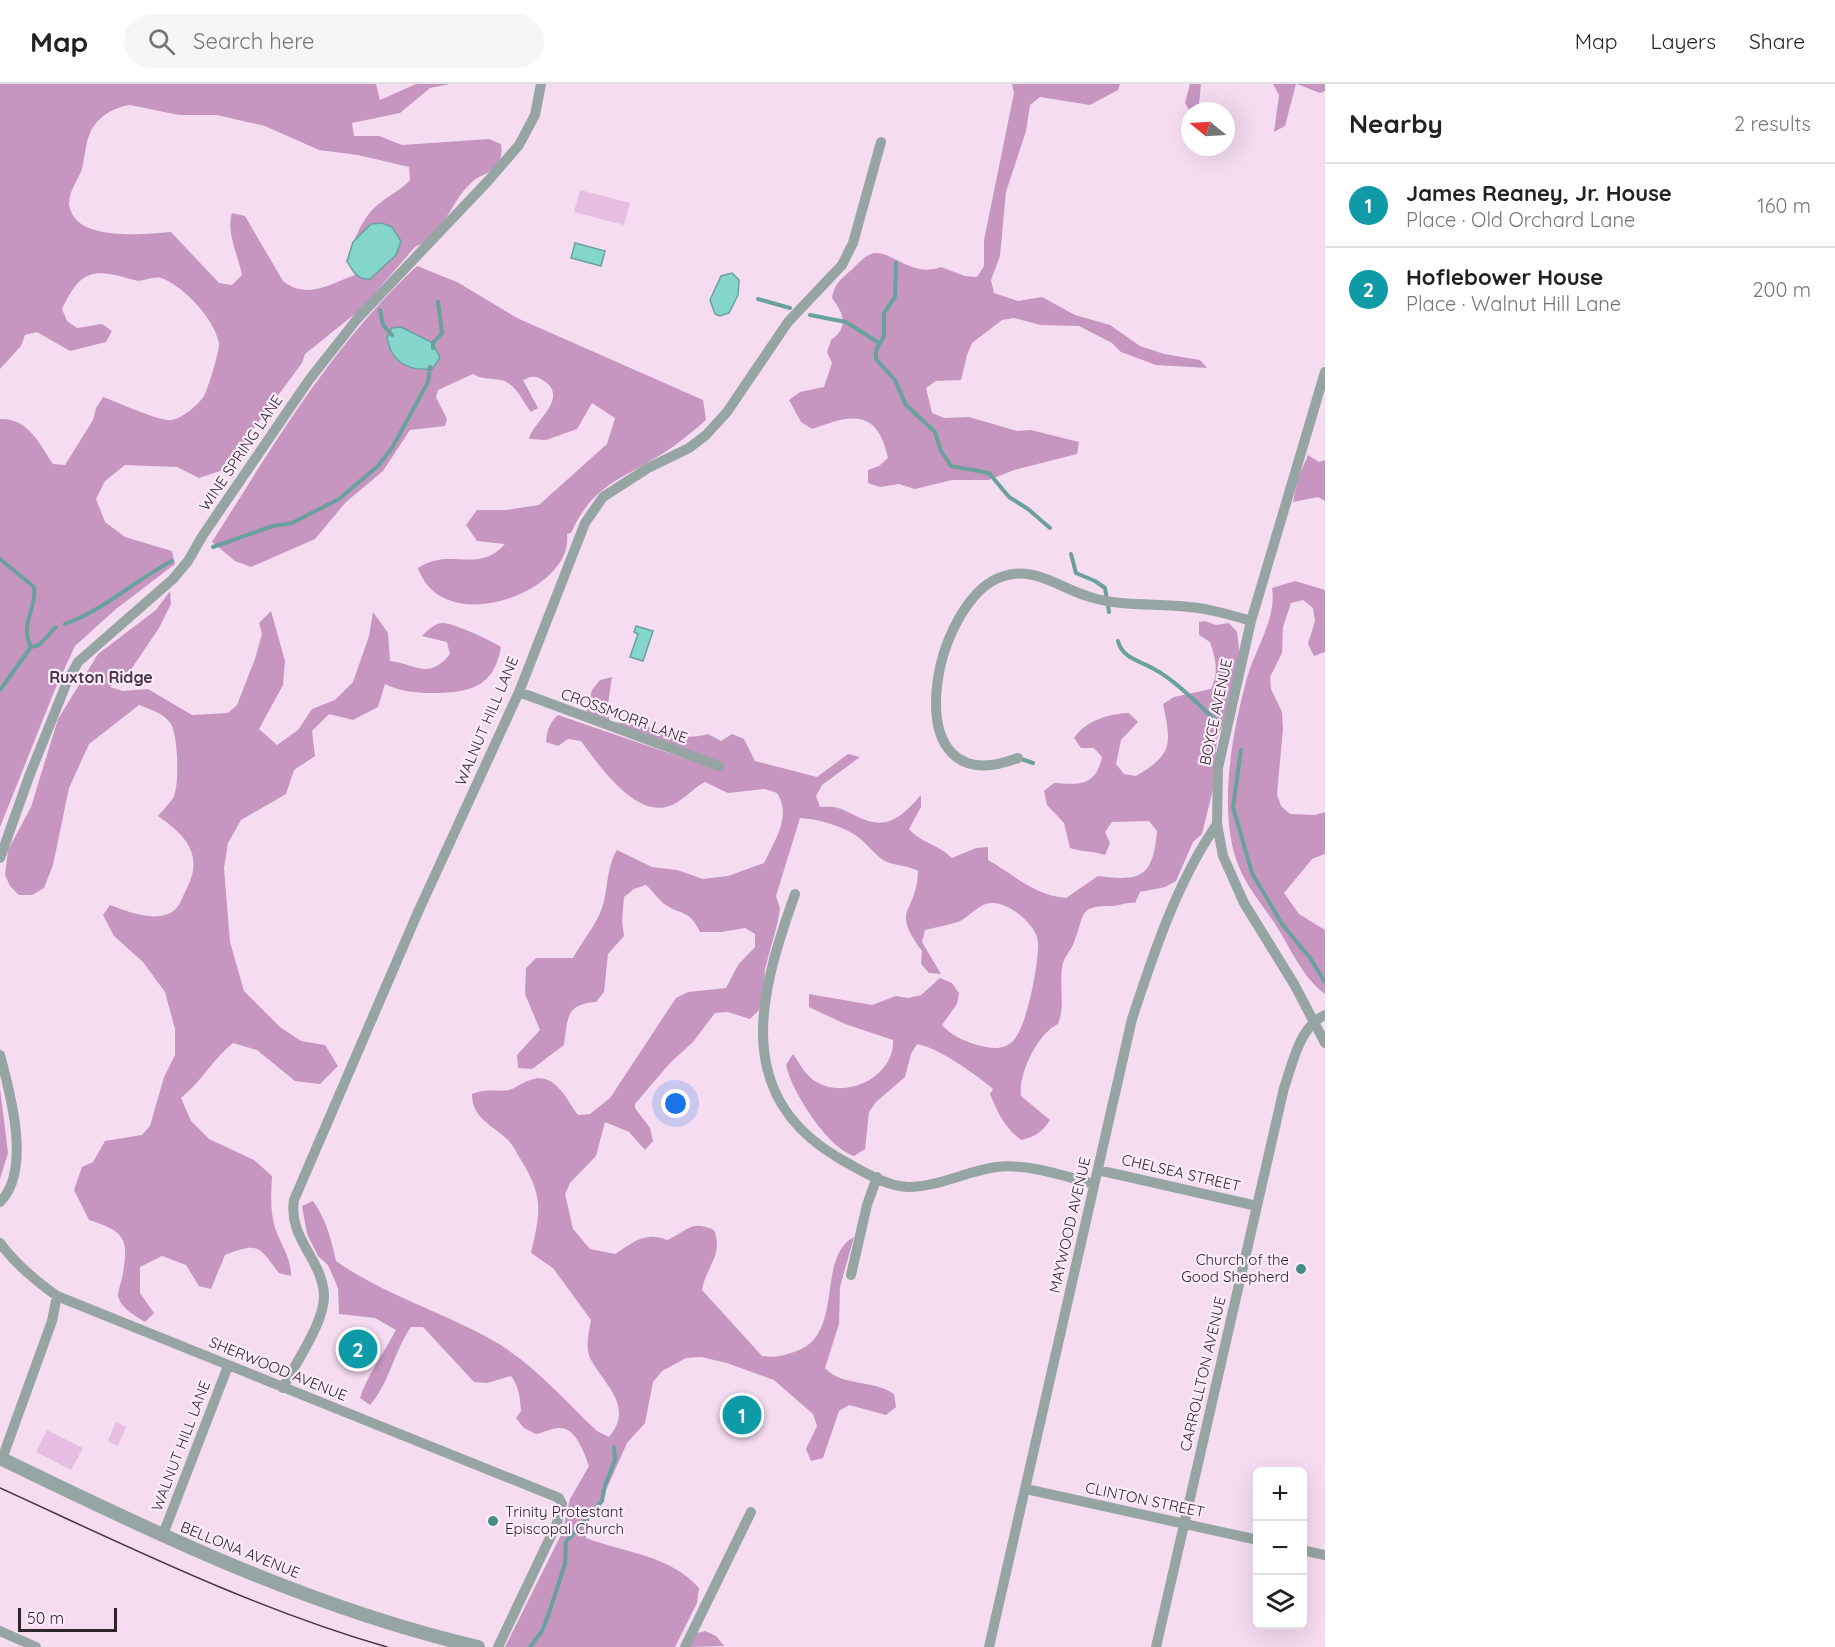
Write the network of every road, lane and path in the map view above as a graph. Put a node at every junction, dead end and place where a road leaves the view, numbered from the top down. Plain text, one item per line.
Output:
1 (541, 84) edge
2 (881, 142) dead end
3 (1325, 372) edge
4 (1251, 621) junction
5 (519, 692) junction
6 (1018, 758) dead end
7 (719, 766) dead end
8 (1217, 824) junction
9 (0, 858) edge
10 (795, 894) dead end
11 (1325, 1015) edge
12 (1313, 1020) junction
13 (1325, 1043) edge
14 (0, 1055) edge
15 (1098, 1170) junction
16 (877, 1177) junction
17 (1094, 1184) junction
18 (0, 1202) edge
19 (1257, 1206) junction
20 (0, 1243) edge
21 (851, 1275) dead end
22 (57, 1296) junction
23 (228, 1366) junction
24 (283, 1388) junction
25 (1, 1458) edge
26 (1026, 1489) junction
27 (751, 1512) dead end
28 (1184, 1524) junction
29 (162, 1537) junction
30 (1253, 1539) edge
31 (1307, 1551) edge
32 (1325, 1555) edge
33 (0, 1630) edge
34 (36, 1647) edge
35 (478, 1647) edge
36 (498, 1647) edge
37 (685, 1647) edge
38 (989, 1647) edge
39 (1156, 1647) edge

1 - 9 street, WINE SPRING LANE
2 - 5 street, WALNUT HILL LANE
3 - 4 street, BOYCE AVENUE
4 - 6 street
4 - 8 street, BOYCE AVENUE
5 - 7 street, CROSSMORR LANE
5 - 24 street, WALNUT HILL LANE
8 - 12 street, BOYCE AVENUE
8 - 15 street, MAYWOOD AVENUE
10 - 16 street
11 - 12 street
12 - 13 street, BOYCE AVENUE
12 - 19 street, CARROLLTON AVENUE
14 - 18 street
15 - 17 street, MAYWOOD AVENUE
15 - 19 street, CHELSEA STREET
16 - 17 street
16 - 21 street
17 - 26 street, MAYWOOD AVENUE
19 - 28 street, CARROLLTON AVENUE
20 - 22 street, SHERWOOD AVENUE
22 - 23 street, SHERWOOD AVENUE
22 - 25 street
23 - 24 street, SHERWOOD AVENUE
23 - 29 street, WALNUT HILL LANE
24 - 36 street, SHERWOOD AVENUE
25 - 29 street, BELLONA AVENUE
26 - 28 street, CLINTON STREET
26 - 38 street, MAYWOOD AVENUE
27 - 37 street
28 - 30 street, CLINTON STREET
28 - 39 street, CARROLLTON AVENUE
29 - 35 street, BELLONA AVENUE
31 - 32 street
33 - 34 street

